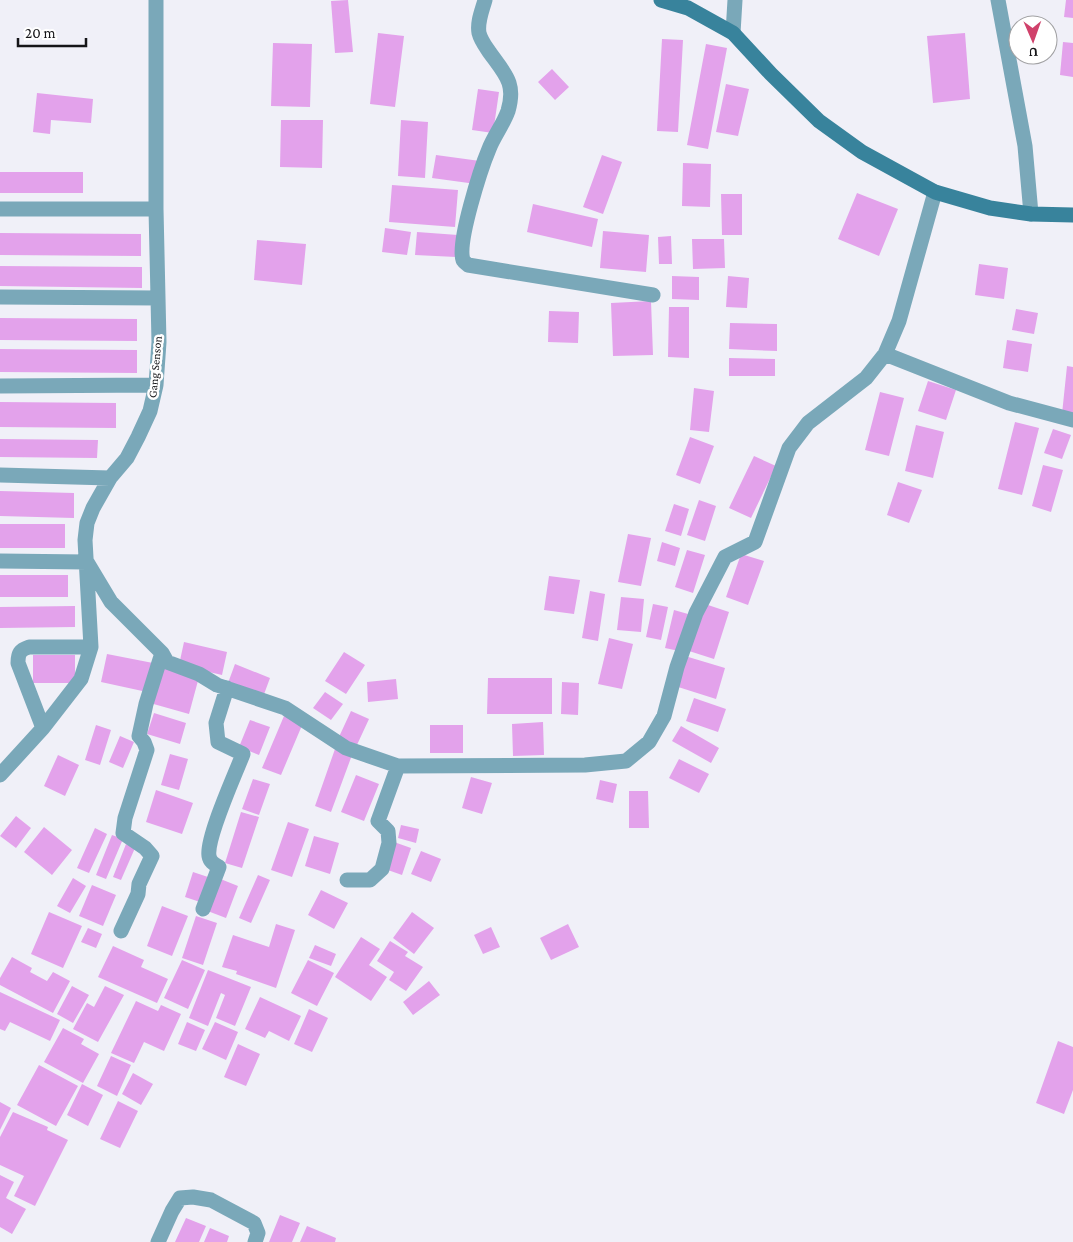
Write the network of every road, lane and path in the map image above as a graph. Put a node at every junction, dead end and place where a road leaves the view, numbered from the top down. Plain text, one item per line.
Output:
1 (156, 0) edge
2 (485, 0) edge
3 (661, 0) edge
4 (735, 0) edge
5 (998, 0) edge
6 (733, 33) junction
7 (935, 192) junction
8 (0, 209) edge
9 (156, 209) junction
10 (1031, 214) junction
11 (1073, 215) edge
12 (653, 295) dead end
13 (0, 298) edge
14 (158, 298) junction
15 (885, 354) junction
16 (156, 385) junction
17 (0, 386) edge
18 (1073, 420) edge
19 (0, 476) edge
20 (110, 478) junction
21 (0, 561) edge
22 (87, 562) junction
23 (91, 647) junction
24 (162, 653) junction
25 (227, 688) junction
26 (43, 728) junction
27 (398, 766) junction
28 (0, 775) edge
29 (347, 880) dead end
30 (203, 908) dead end
31 (121, 931) dead end
32 (158, 1242) edge
33 (255, 1242) edge

1 - 9 street, Gang Senson
2 - 12 street
3 - 6 street
4 - 6 street
5 - 10 street
6 - 7 street
7 - 10 street
7 - 15 street
8 - 9 street
9 - 14 street, Gang Senson
10 - 11 street
13 - 14 street
14 - 16 street, Gang Senson
15 - 18 street
15 - 27 street
16 - 17 street
16 - 20 street, Gang Senson
19 - 20 street
20 - 22 street, Gang Senson
21 - 22 street
22 - 23 street, Gang Senson
22 - 24 street
23 - 26 street, Gang Senson
23 - 26 street
24 - 25 street
24 - 31 street
25 - 27 street
25 - 30 street
26 - 28 street, Gang Senson
27 - 29 street
32 - 33 street

